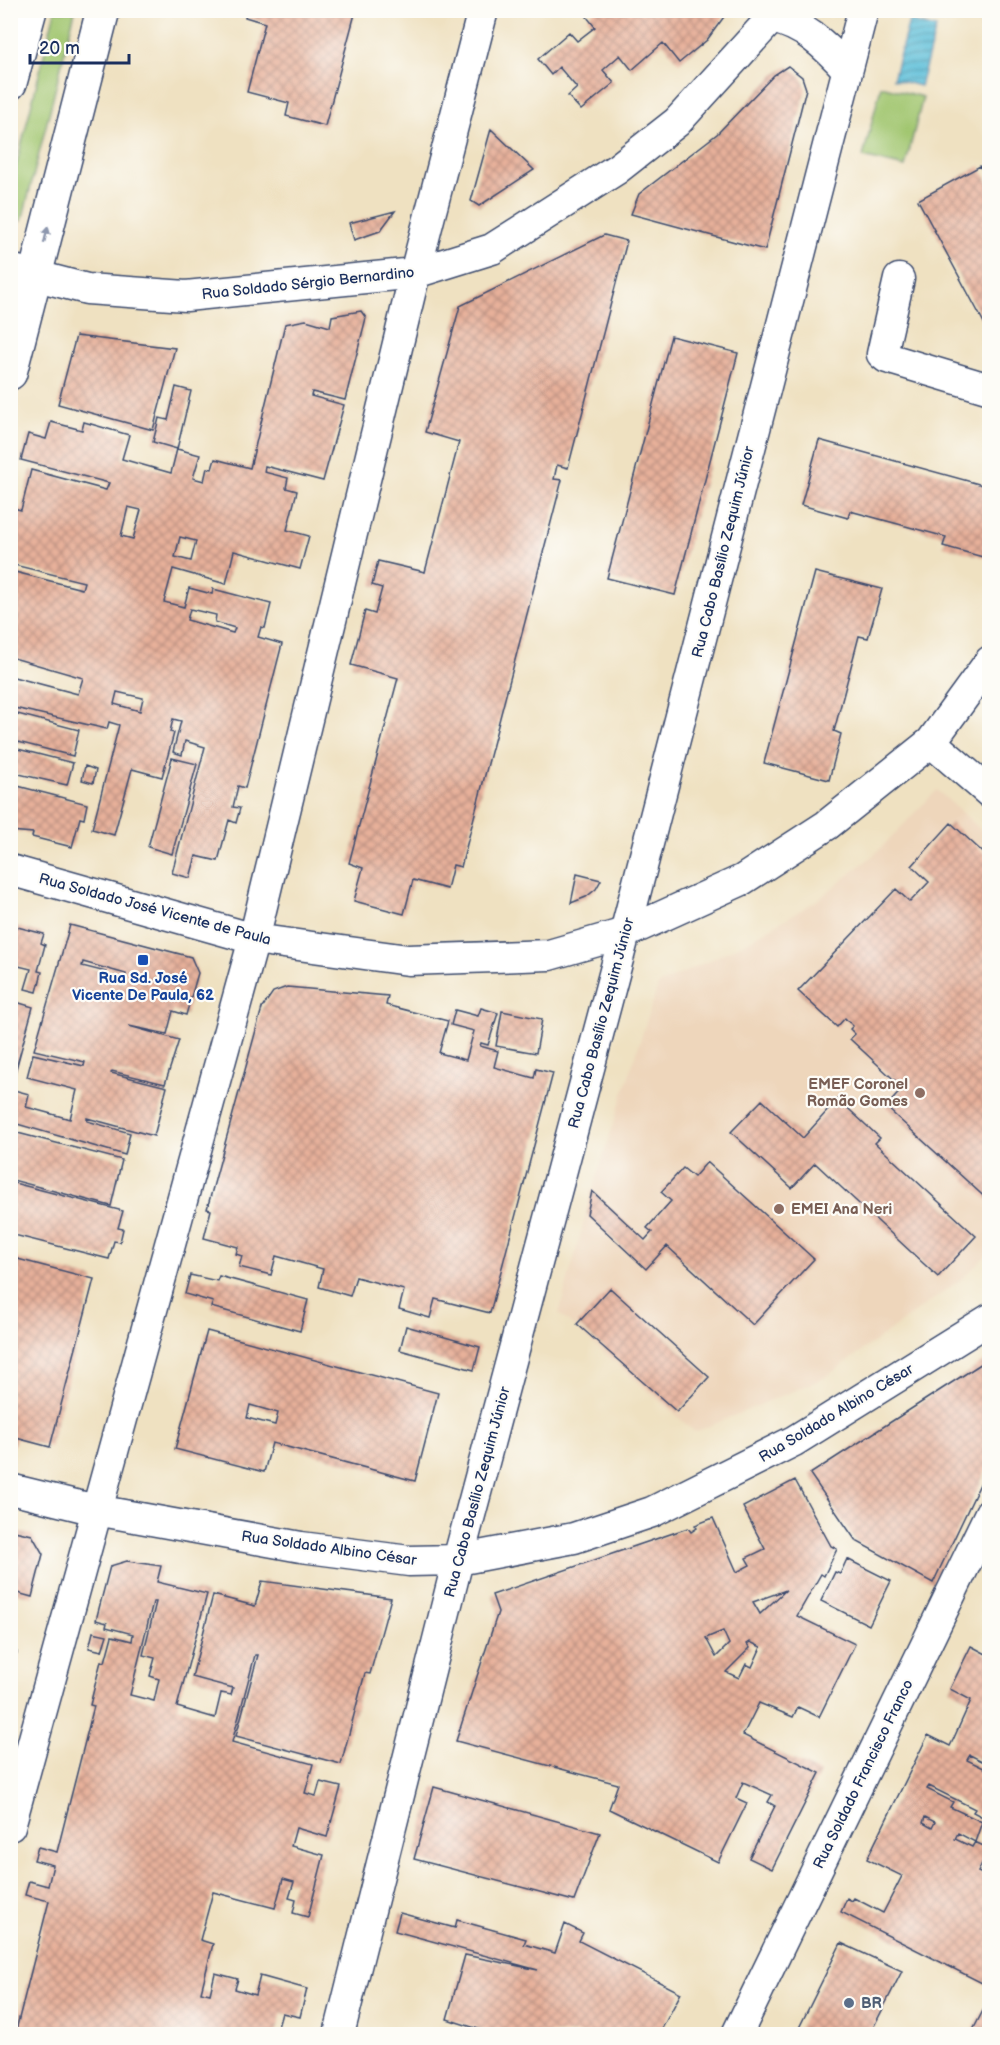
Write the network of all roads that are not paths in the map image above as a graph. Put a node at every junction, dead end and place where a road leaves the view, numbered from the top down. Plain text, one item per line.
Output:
1 (30, 10) edge
2 (104, 10) edge
3 (483, 10) edge
4 (862, 10) edge
5 (776, 14) edge
6 (847, 69) junction
7 (10, 83) edge
8 (23, 273) edge
9 (415, 273) junction
10 (899, 279) dead end
11 (10, 373) edge
12 (990, 389) edge
13 (990, 662) edge
14 (931, 742) junction
15 (990, 793) edge
16 (10, 870) edge
17 (625, 933) junction
18 (254, 939) junction
19 (990, 1319) edge
20 (10, 1489) edge
21 (96, 1510) junction
22 (990, 1514) edge
23 (458, 1560) junction
24 (10, 1826) edge
25 (339, 2034) edge
26 (736, 2034) edge

1 - 7 main road
8 -> 2 main road
3 - 9 street
4 - 6 street, Rua Cabo Basílio Zequim Júnior
5 - 6 street, Rua Soldado Sérgio Bernardino
5 - 9 street, Rua Soldado Sérgio Bernardino
6 - 17 street, Rua Cabo Basílio Zequim Júnior
8 - 9 street, Rua Soldado Sérgio Bernardino
8 - 11 main road
9 - 18 street
10 - 12 street
13 - 14 street, Rua Soldado José Vicente de Paula
14 - 15 street
14 - 17 street, Rua Soldado José Vicente de Paula
16 - 18 street, Rua Soldado José Vicente de Paula
17 - 18 street, Rua Soldado José Vicente de Paula
17 - 23 street, Rua Cabo Basílio Zequim Júnior
18 - 21 street
19 - 23 street, Rua Soldado Albino César
20 - 21 street, Rua Soldado Albino César
21 - 23 street, Rua Soldado Albino César
21 - 24 street
22 - 26 street, Rua Soldado Francisco Franco
23 - 25 street, Rua Cabo Basílio Zequim Júnior

